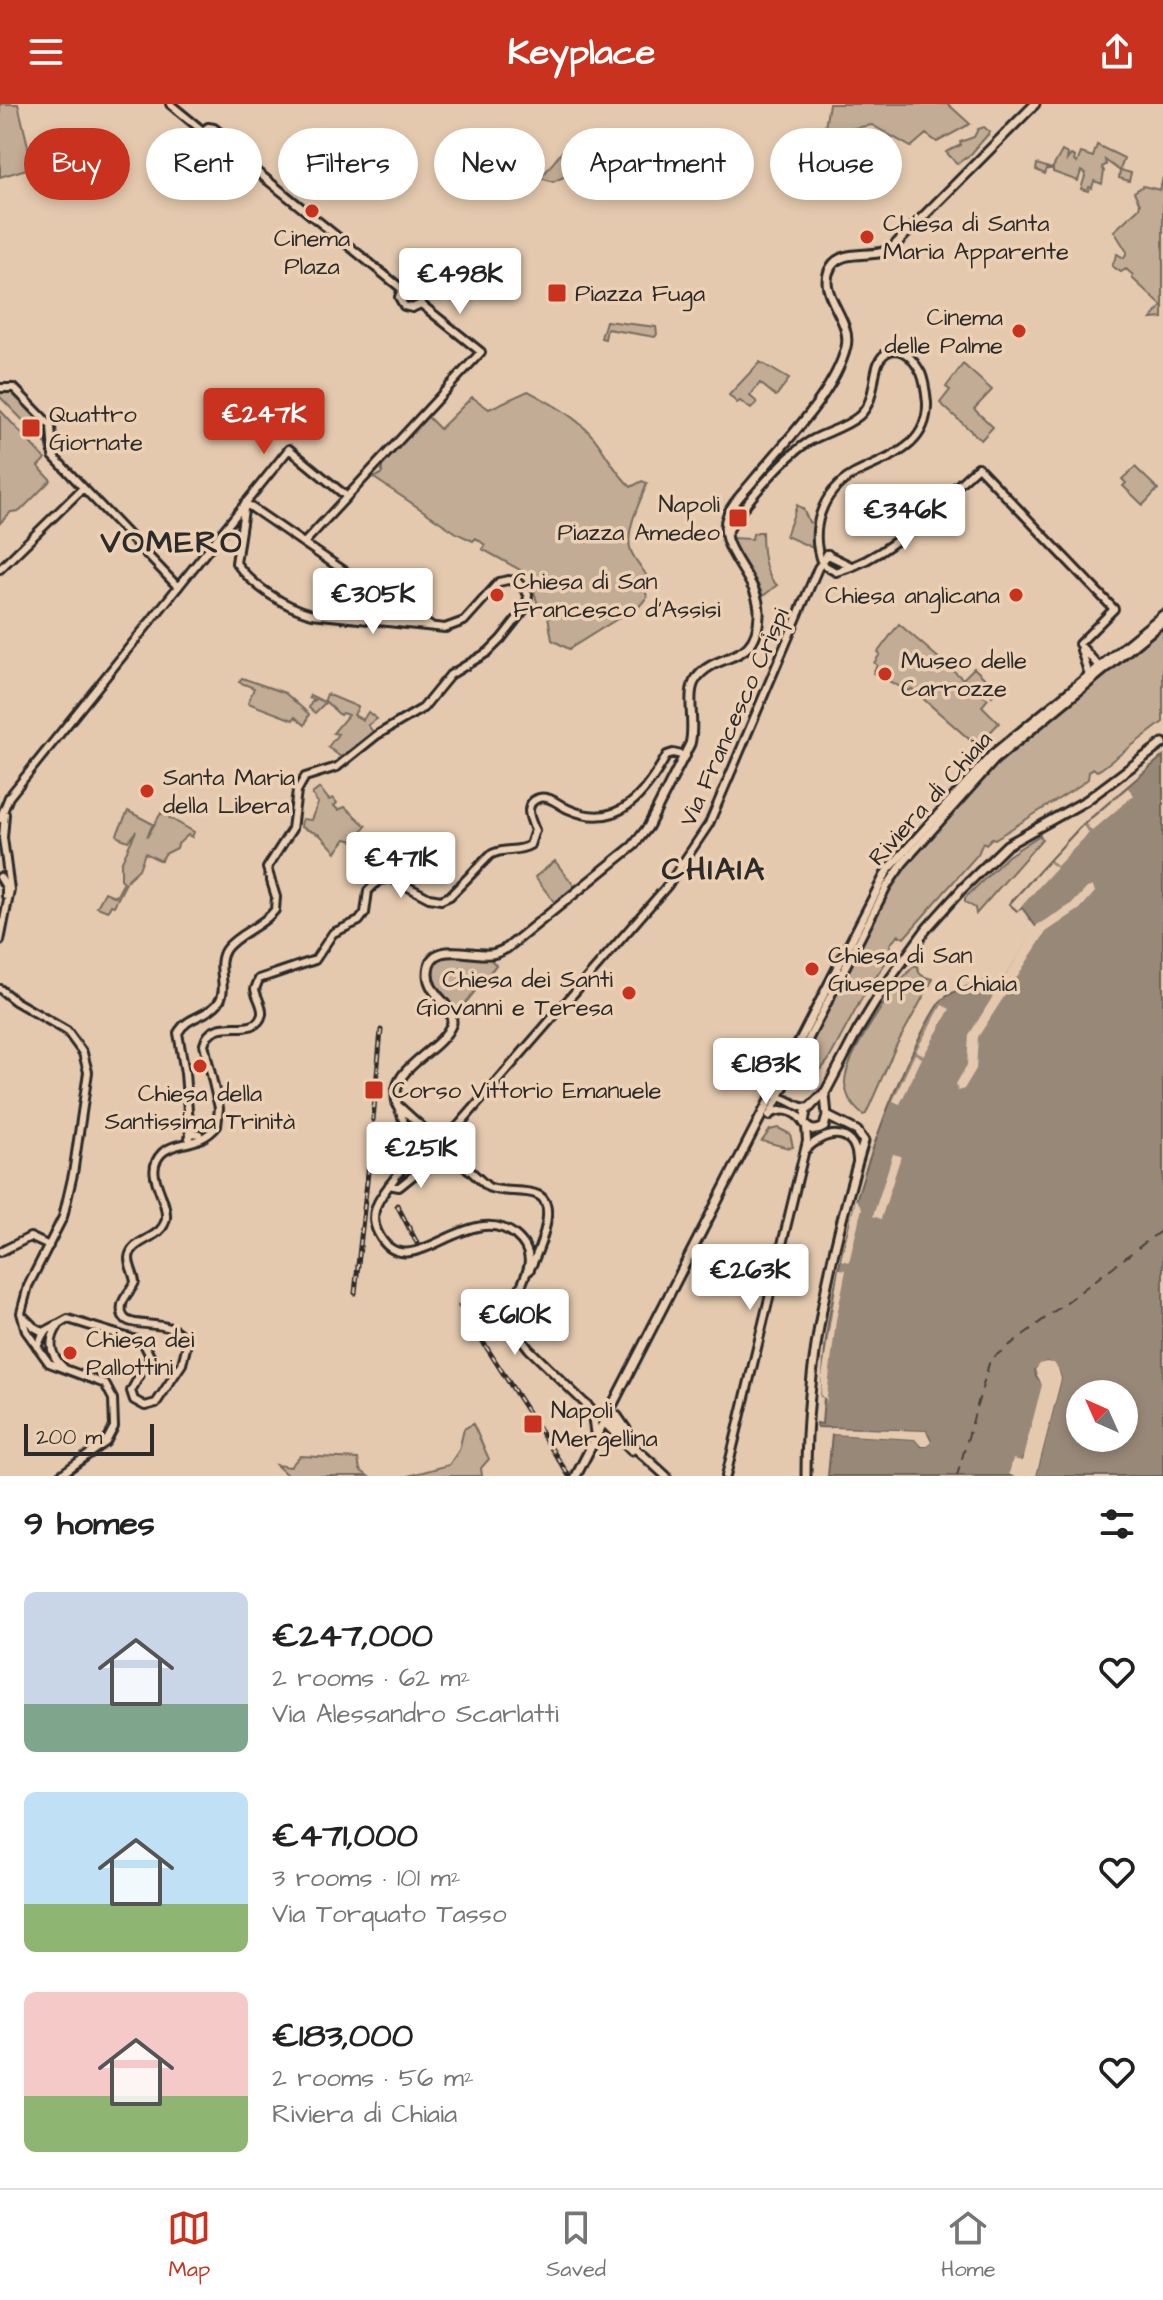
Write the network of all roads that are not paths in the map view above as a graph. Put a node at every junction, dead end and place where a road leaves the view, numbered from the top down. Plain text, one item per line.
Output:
1 (170, 104) edge
2 (1035, 104) edge
3 (199, 128) edge
4 (262, 176) edge
5 (402, 289) junction
6 (421, 304) junction
7 (0, 388) edge
8 (83, 488) junction
9 (346, 496) junction
10 (245, 503) junction
11 (728, 513) junction
12 (737, 519) junction
13 (726, 537) junction
14 (304, 543) junction
15 (818, 546) junction
16 (828, 554) junction
17 (822, 562) junction
18 (844, 562) junction
19 (857, 566) junction
20 (0, 569) edge
21 (840, 571) junction
22 (178, 587) junction
23 (1163, 615) edge
24 (1163, 622) edge
25 (436, 628) junction
26 (1080, 647) junction
27 (1100, 670) junction
28 (1089, 675) junction
29 (1163, 743) edge
30 (686, 756) junction
31 (0, 791) edge
32 (9, 797) junction
33 (0, 819) edge
34 (0, 841) edge
35 (0, 854) edge
36 (4, 861) edge
37 (0, 877) edge
38 (5, 911) junction
39 (0, 941) edge
40 (0, 989) edge
41 (780, 1086) junction
42 (826, 1091) junction
43 (774, 1098) junction
44 (788, 1100) junction
45 (397, 1104) junction
46 (812, 1107) junction
47 (790, 1111) junction
48 (826, 1114) junction
49 (805, 1124) junction
50 (404, 1126) junction
51 (420, 1126) junction
52 (194, 1137) junction
53 (441, 1147) junction
54 (803, 1154) junction
55 (857, 1163) junction
56 (389, 1185) junction
57 (49, 1246) junction
58 (540, 1250) junction
59 (527, 1251) junction
60 (0, 1252) edge
61 (527, 1275) junction
62 (21, 1313) junction
63 (61, 1323) junction
64 (44, 1332) junction
65 (51, 1342) junction
66 (37, 1347) junction
67 (66, 1370) junction
68 (587, 1405) junction
69 (601, 1418) junction
70 (618, 1432) junction
71 (594, 1441) junction
72 (645, 1457) junction
73 (62, 1475) edge
74 (576, 1476) edge
75 (659, 1476) edge
76 (666, 1476) edge
77 (726, 1476) edge
78 (806, 1476) edge

1 - 3 street
2 - 11 main road
4 - 5 street
5 - 6 street
5 - 6 street
6 - 9 street
7 - 8 street
8 - 20 street
8 - 22 street
9 - 10 street
9 - 14 street
10 - 14 street
10 - 22 street
10 - 25 street
11 - 12 street
11 - 13 main road
12 - 13 street
12 - 15 street
13 - 30 main road
14 - 25 street
15 - 16 street
15 - 17 street
16 - 17 street, Via Francesco Crispi
16 - 18 street
17 - 21 street
17 - 53 street, Via Francesco Crispi
18 - 19 street
18 - 21 street
19 - 21 street
19 - 26 street
22 - 32 street
23 - 27 main road, Riviera di Chiaia
24 - 27 street, Riviera di Chiaia
25 - 52 street
26 - 27 street
26 - 28 street
27 - 28 main road, Riviera di Chiaia
27 - 41 street, Riviera di Chiaia
28 - 41 main road, Riviera di Chiaia
29 - 42 main road
30 - 45 main road
30 - 52 street
31 - 32 street
32 - 33 street
32 - 36 street
34 - 35 street
36 - 38 street
37 - 38 street
38 - 39 street
40 - 57 street
41 - 43 main road, Riviera di Chiaia
41 - 44 street
42 - 46 main road
42 - 48 main road
43 - 44 street
43 - 47 street
43 - 47 street
43 - 69 main road, Riviera di Chiaia
44 - 46 street
45 - 50 street
45 - 51 street
46 - 48 main road
46 - 49 main road
47 - 49 street
48 - 49 main road
48 - 55 main road
49 - 54 street
50 - 51 street
50 - 56 street
51 - 53 street
52 - 63 street
53 - 56 street, Via Francesco Crispi
53 - 58 street
54 - 55 street
54 - 77 street
55 - 78 main road
56 - 59 street
57 - 60 street
57 - 62 street
58 - 59 street
58 - 61 street
59 - 61 street
61 - 68 street
62 - 64 street
62 - 66 street
63 - 64 street
63 - 65 street
64 - 65 street
64 - 66 street
65 - 66 street
65 - 67 street
66 - 67 street
67 - 73 street
68 - 69 street
68 - 71 main road
69 - 70 main road
69 - 71 main road, Riviera di Chiaia
69 - 72 main road
70 - 72 main road
70 - 75 main road
71 - 74 main road, Riviera di Chiaia
72 - 76 main road

